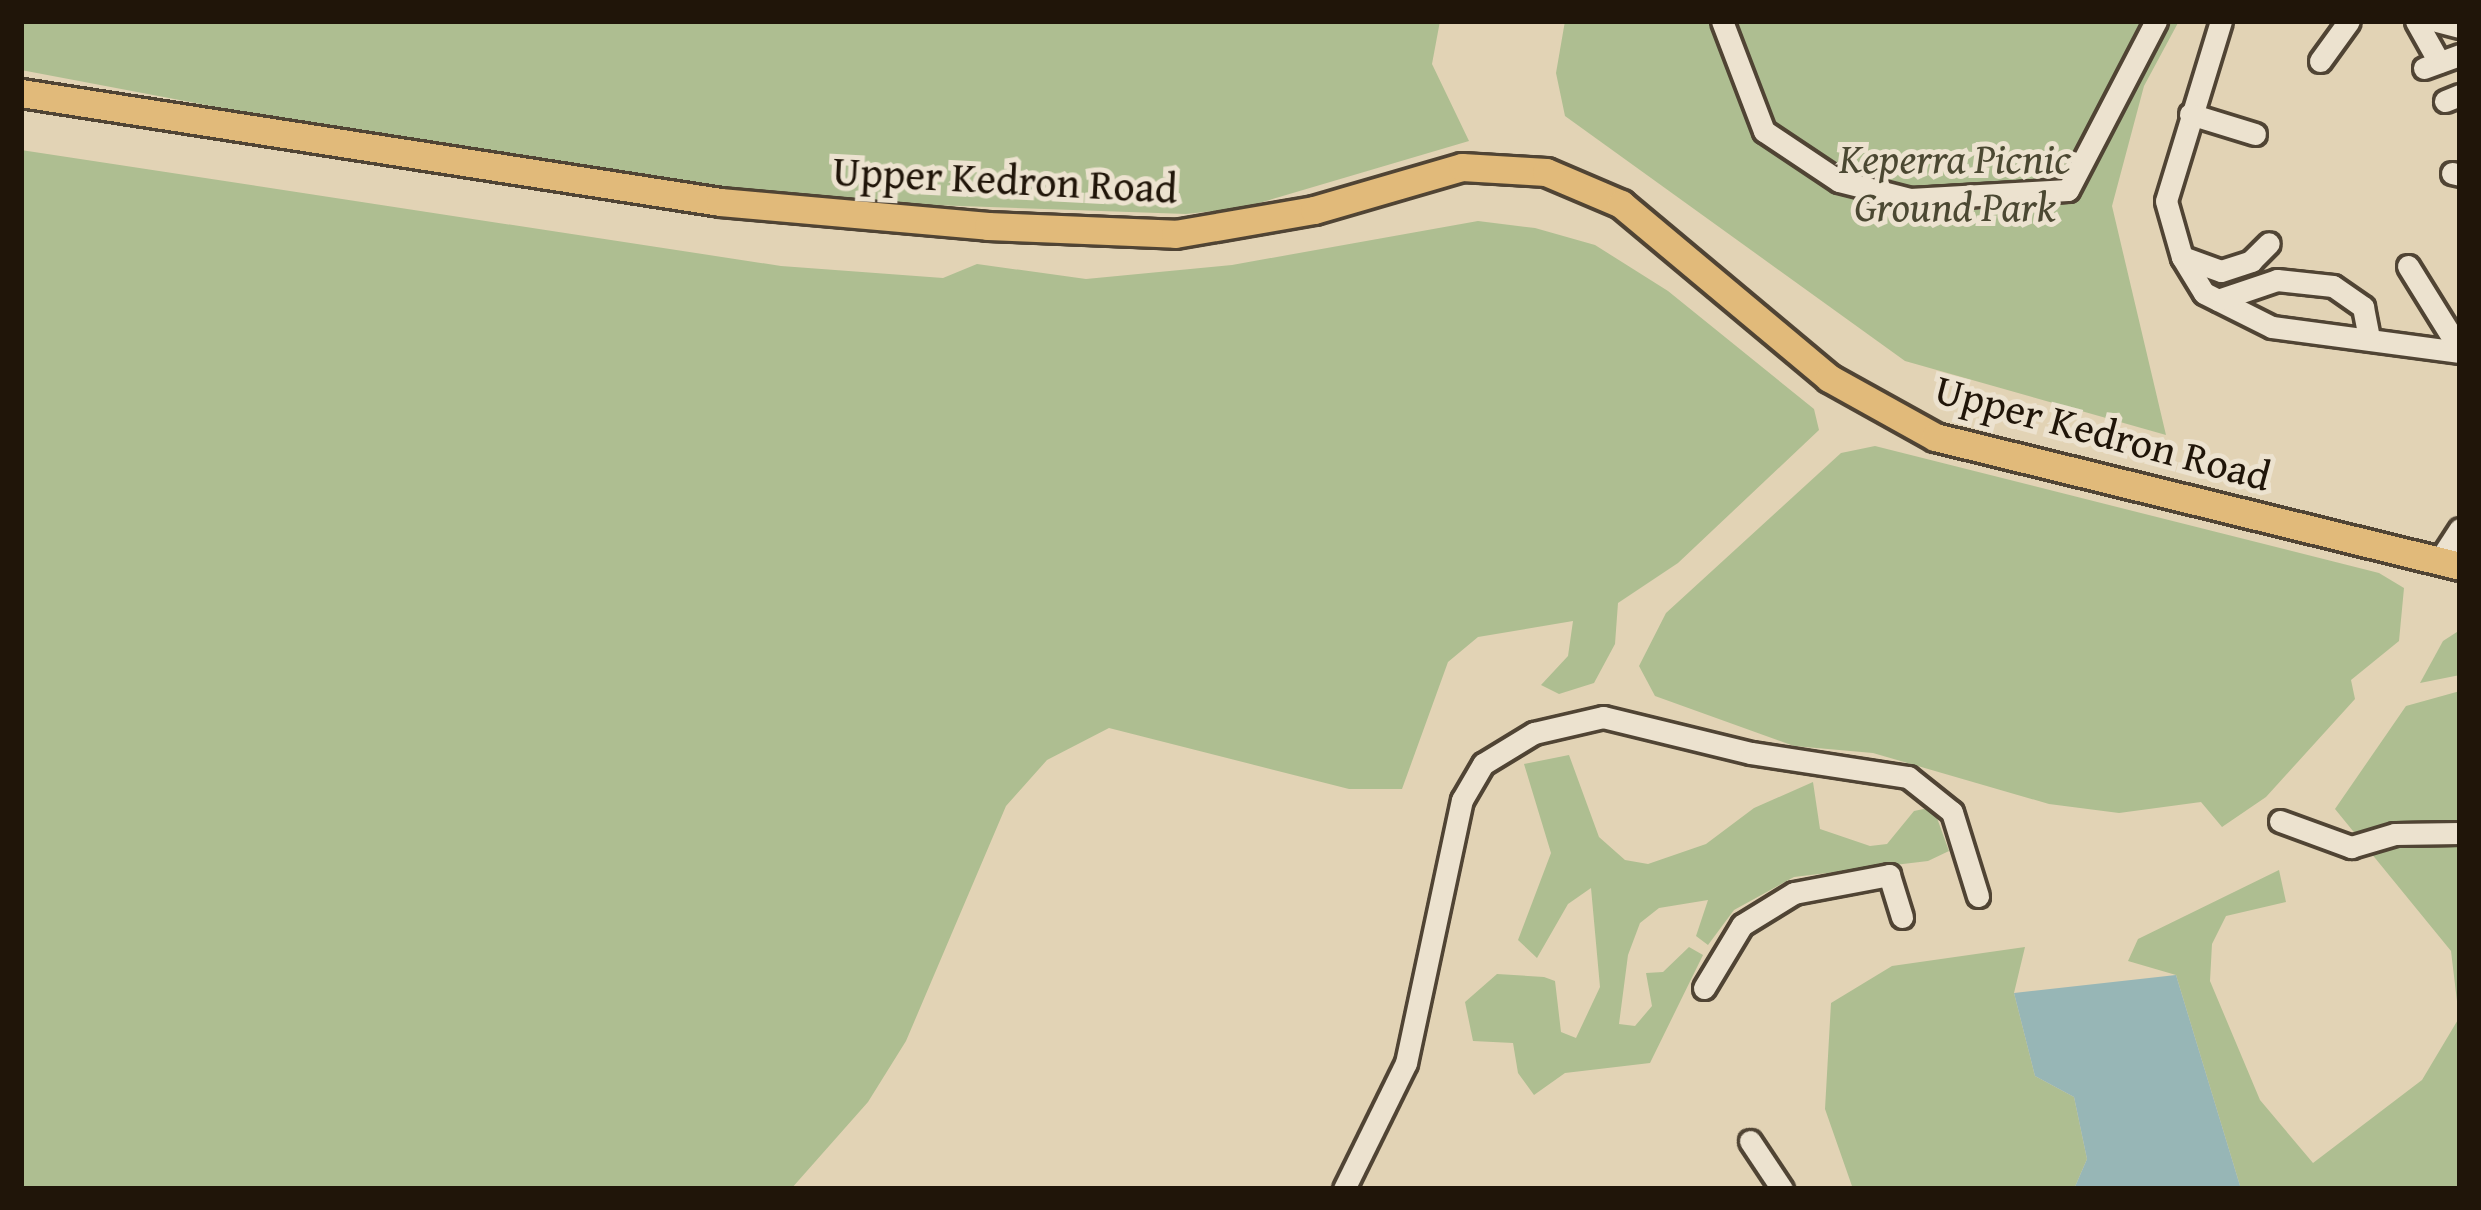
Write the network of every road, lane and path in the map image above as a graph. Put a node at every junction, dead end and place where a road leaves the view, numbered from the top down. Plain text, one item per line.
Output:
1 (1722, 21) edge
2 (2156, 21) edge
3 (2221, 21) edge
4 (2349, 21) edge
5 (2416, 21) edge
6 (2438, 21) edge
7 (2460, 27) edge
8 (2320, 61) dead end
9 (2441, 62) edge
10 (21, 93) edge
11 (2190, 114) junction
12 (2255, 134) dead end
13 (2269, 243) dead end
14 (2182, 257) junction
15 (2408, 266) dead end
16 (2218, 300) junction
17 (2369, 339) junction
18 (2460, 351) edge
19 (2460, 529) edge
20 (2450, 563) edge
21 (2280, 820) dead end
22 (2460, 833) edge
23 (1978, 896) dead end
24 (1902, 917) dead end
25 (1704, 988) dead end
26 (1750, 1141) dead end
27 (1344, 1189) edge
28 (1781, 1189) edge

1 - 2 lane
3 - 11 lane
4 - 8 lane
5 - 9 lane
6 - 7 lane
10 - 20 main road, Upper Kedron Road
11 - 12 lane
11 - 14 lane
13 - 14 lane
14 - 16 lane
15 - 18 lane
16 - 17 lane
16 - 17 lane
17 - 18 lane
19 - 20 lane
21 - 22 lane
23 - 27 lane
24 - 25 lane
26 - 28 lane

